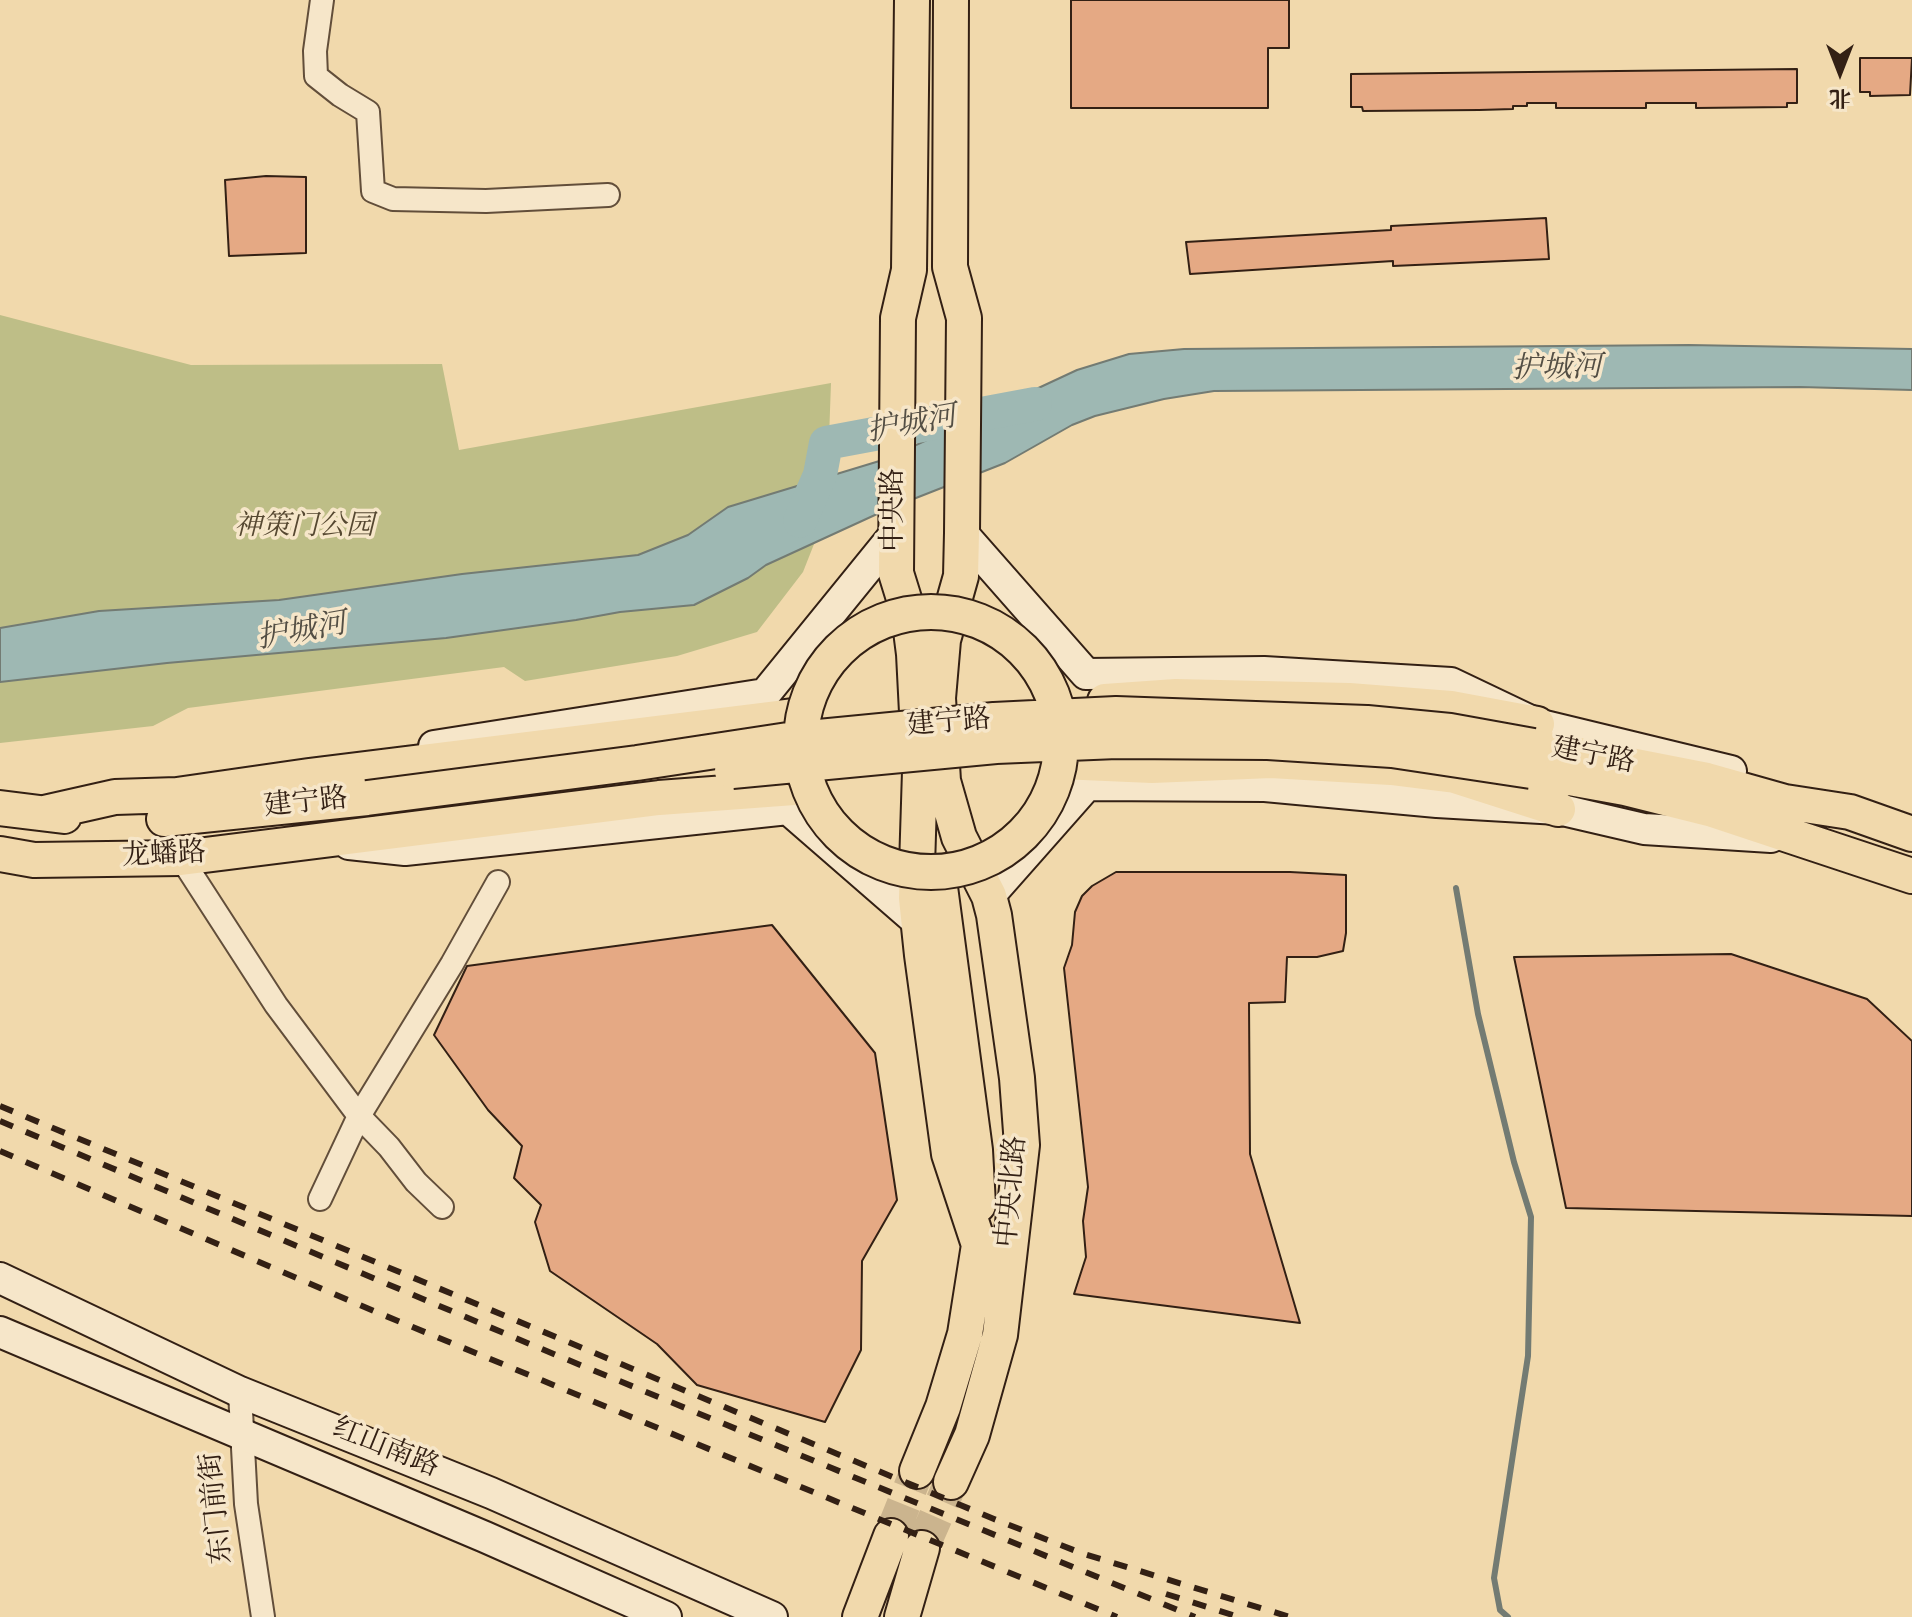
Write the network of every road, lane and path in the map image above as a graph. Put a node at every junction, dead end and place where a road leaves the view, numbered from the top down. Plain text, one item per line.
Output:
1 (322, 0) edge
2 (912, 0) edge
3 (951, 0) edge
4 (608, 195) dead end
5 (929, 377) junction
6 (962, 533) junction
7 (895, 534) junction
8 (928, 611) junction
9 (1057, 705) junction
10 (801, 715) junction
11 (1534, 747) junction
12 (1061, 762) junction
13 (309, 776) junction
14 (807, 787) junction
15 (0, 808) edge
16 (1558, 809) junction
17 (49, 827) junction
18 (1912, 834) edge
19 (0, 838) edge
20 (1797, 838) junction
21 (168, 840) junction
22 (327, 842) junction
23 (0, 854) edge
24 (972, 866) junction
25 (938, 872) junction
26 (1912, 876) edge
27 (498, 882) dead end
28 (989, 896) junction
29 (918, 922) junction
30 (981, 1068) junction
31 (359, 1116) junction
32 (320, 1199) dead end
33 (442, 1207) dead end
34 (994, 1244) junction
35 (0, 1278) edge
36 (0, 1332) edge
37 (240, 1392) junction
38 (242, 1436) junction
39 (917, 1471) tunnel mouth
40 (951, 1482) tunnel mouth
41 (263, 1617) edge
42 (666, 1617) edge
43 (772, 1617) edge
44 (860, 1617) edge
45 (902, 1617) edge

1 - 4 street
2 - 5 main road
3 - 5 main road
5 - 6 main road
5 - 7 main road, 中央路
5 - 8 main road
6 - 11 main road
6 - 28 main road
7 - 13 main road
7 - 29 main road, 中央路
8 - 9 main road, bridge
8 - 10 main road, bridge
9 - 11 main road
9 - 12 main road, bridge
10 - 13 main road
10 - 14 main road, bridge
11 - 18 main road, 建宁路
11 - 20 main road, 建宁路
11 - 21 main road, 建宁路, bridge
12 - 16 main road
12 - 24 main road, bridge
13 - 17 main road
14 - 22 main road, 龙蟠路
14 - 25 main road, bridge
15 - 17 main road
16 - 20 main road, 建宁路
16 - 28 main road, 建宁路
17 - 19 main road
17 - 21 main road, 建宁路
20 - 26 main road, 建宁路
21 - 22 main road, 龙蟠路
21 - 23 main road, 龙蟠路
21 - 31 street
22 - 29 main road
24 - 25 main road, bridge
24 - 30 main road
25 - 30 main road
27 - 31 street
28 - 34 main road, 中央北路
29 - 34 main road, 中央北路
30 - 34 main road
31 - 32 street
31 - 33 street
34 - 39 main road, 中央北路
34 - 40 main road, 中央北路
35 - 37 main road, 红山南路
36 - 38 main road
37 - 38 street, 东门前街
37 - 43 main road, 红山南路
38 - 41 street, 东门前街
38 - 42 main road
44 - 45 main road

